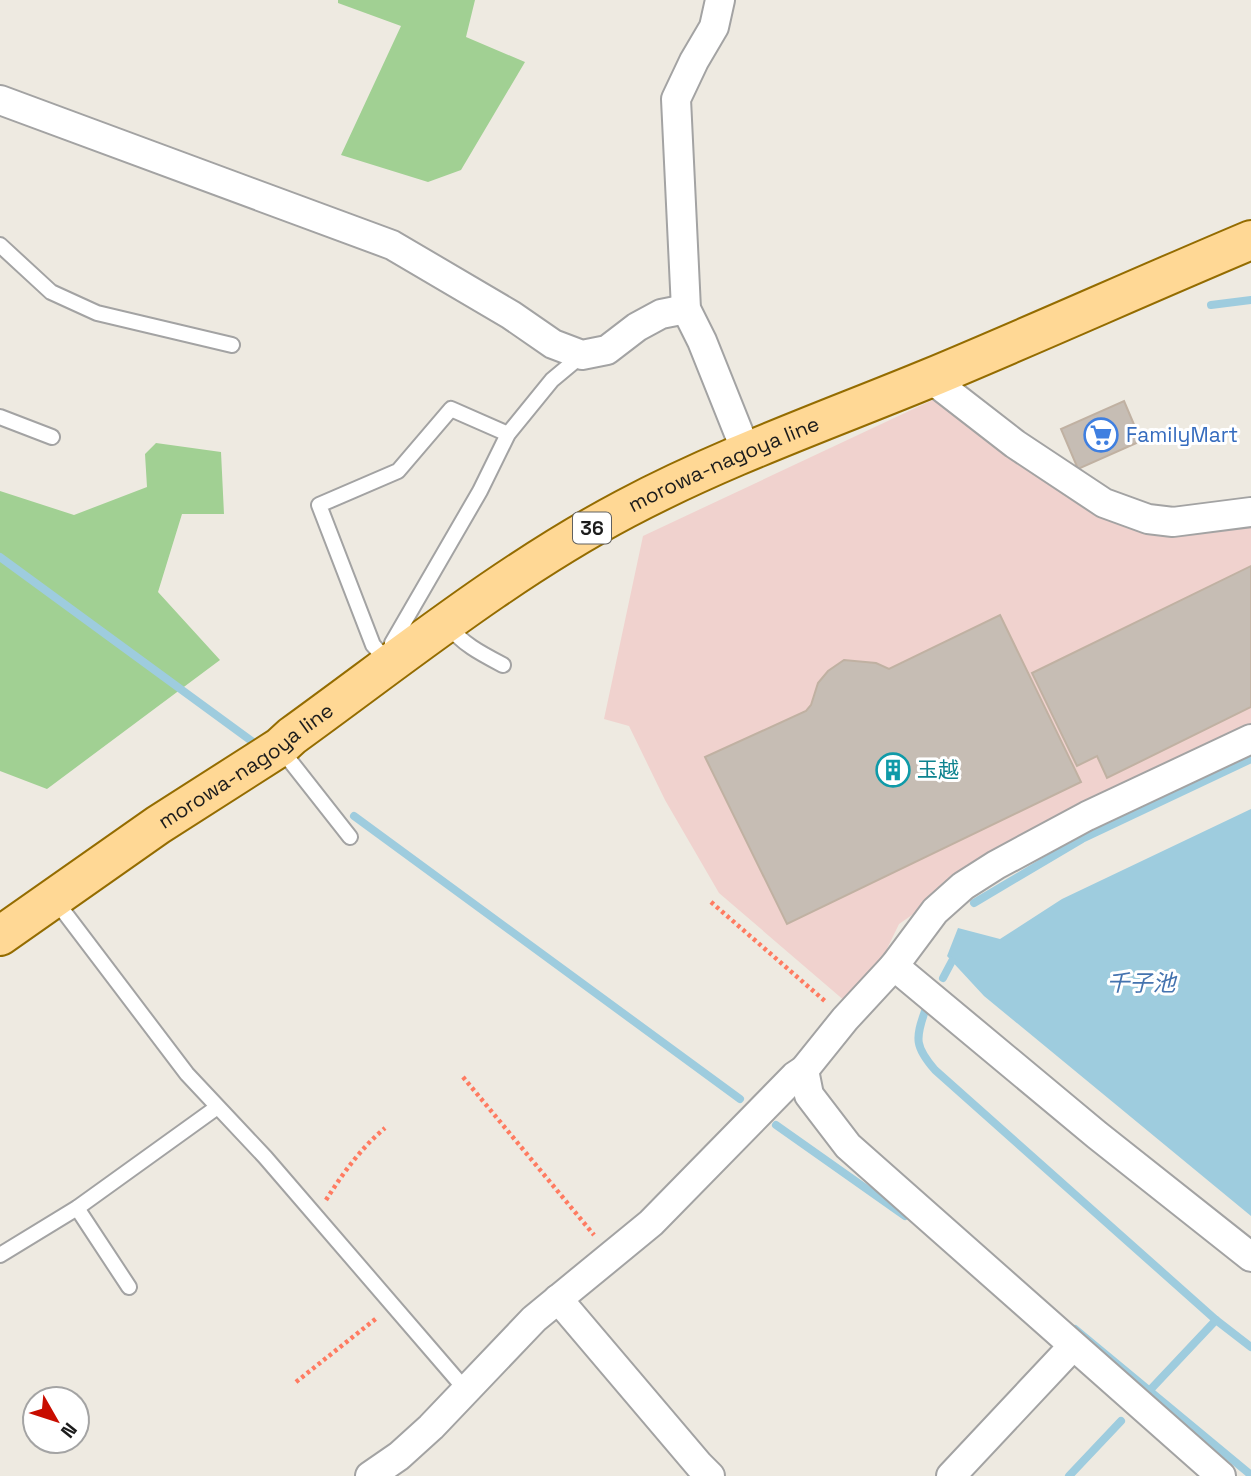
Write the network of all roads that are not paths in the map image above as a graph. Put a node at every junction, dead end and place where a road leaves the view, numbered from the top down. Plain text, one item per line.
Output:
1 (720, 0) edge
2 (0, 100) edge
3 (1251, 240) edge
4 (0, 245) edge
5 (686, 309) junction
6 (232, 345) dead end
7 (582, 355) junction
8 (930, 378) junction
9 (0, 417) edge
10 (508, 434) junction
11 (51, 437) dead end
12 (746, 451) junction
13 (1251, 512) edge
14 (447, 624) junction
15 (391, 665) junction
16 (503, 665) dead end
17 (1251, 739) edge
18 (279, 747) junction
19 (349, 837) dead end
20 (54, 899) junction
21 (0, 936) edge
22 (894, 966) junction
23 (804, 1070) junction
24 (216, 1108) junction
25 (77, 1208) junction
26 (0, 1255) edge
27 (1251, 1257) edge
28 (129, 1287) dead end
29 (558, 1299) junction
30 (1073, 1346) junction
31 (465, 1389) junction
32 (370, 1476) edge
33 (710, 1476) edge
34 (951, 1476) edge
35 (1221, 1476) edge

1 - 5 street
2 - 7 street
3 - 8 main road, morowa-nagoya line / 36
4 - 6 lane
5 - 7 street
5 - 12 street
7 - 10 lane
8 - 12 main road, morowa-nagoya line / 36
8 - 13 street
9 - 11 lane
10 - 15 lane
10 - 15 lane
12 - 14 main road, morowa-nagoya line / 36
14 - 15 main road, morowa-nagoya line / 36
14 - 16 lane
15 - 18 main road, morowa-nagoya line / 36
17 - 22 street
18 - 19 lane
18 - 20 main road, morowa-nagoya line / 36
20 - 21 main road, morowa-nagoya line / 36
20 - 24 lane
22 - 23 street
22 - 27 street
23 - 29 street
23 - 30 street
24 - 25 lane
24 - 31 lane
25 - 26 lane
25 - 28 lane
29 - 31 street
29 - 33 street
30 - 34 street
30 - 35 street
31 - 32 street

